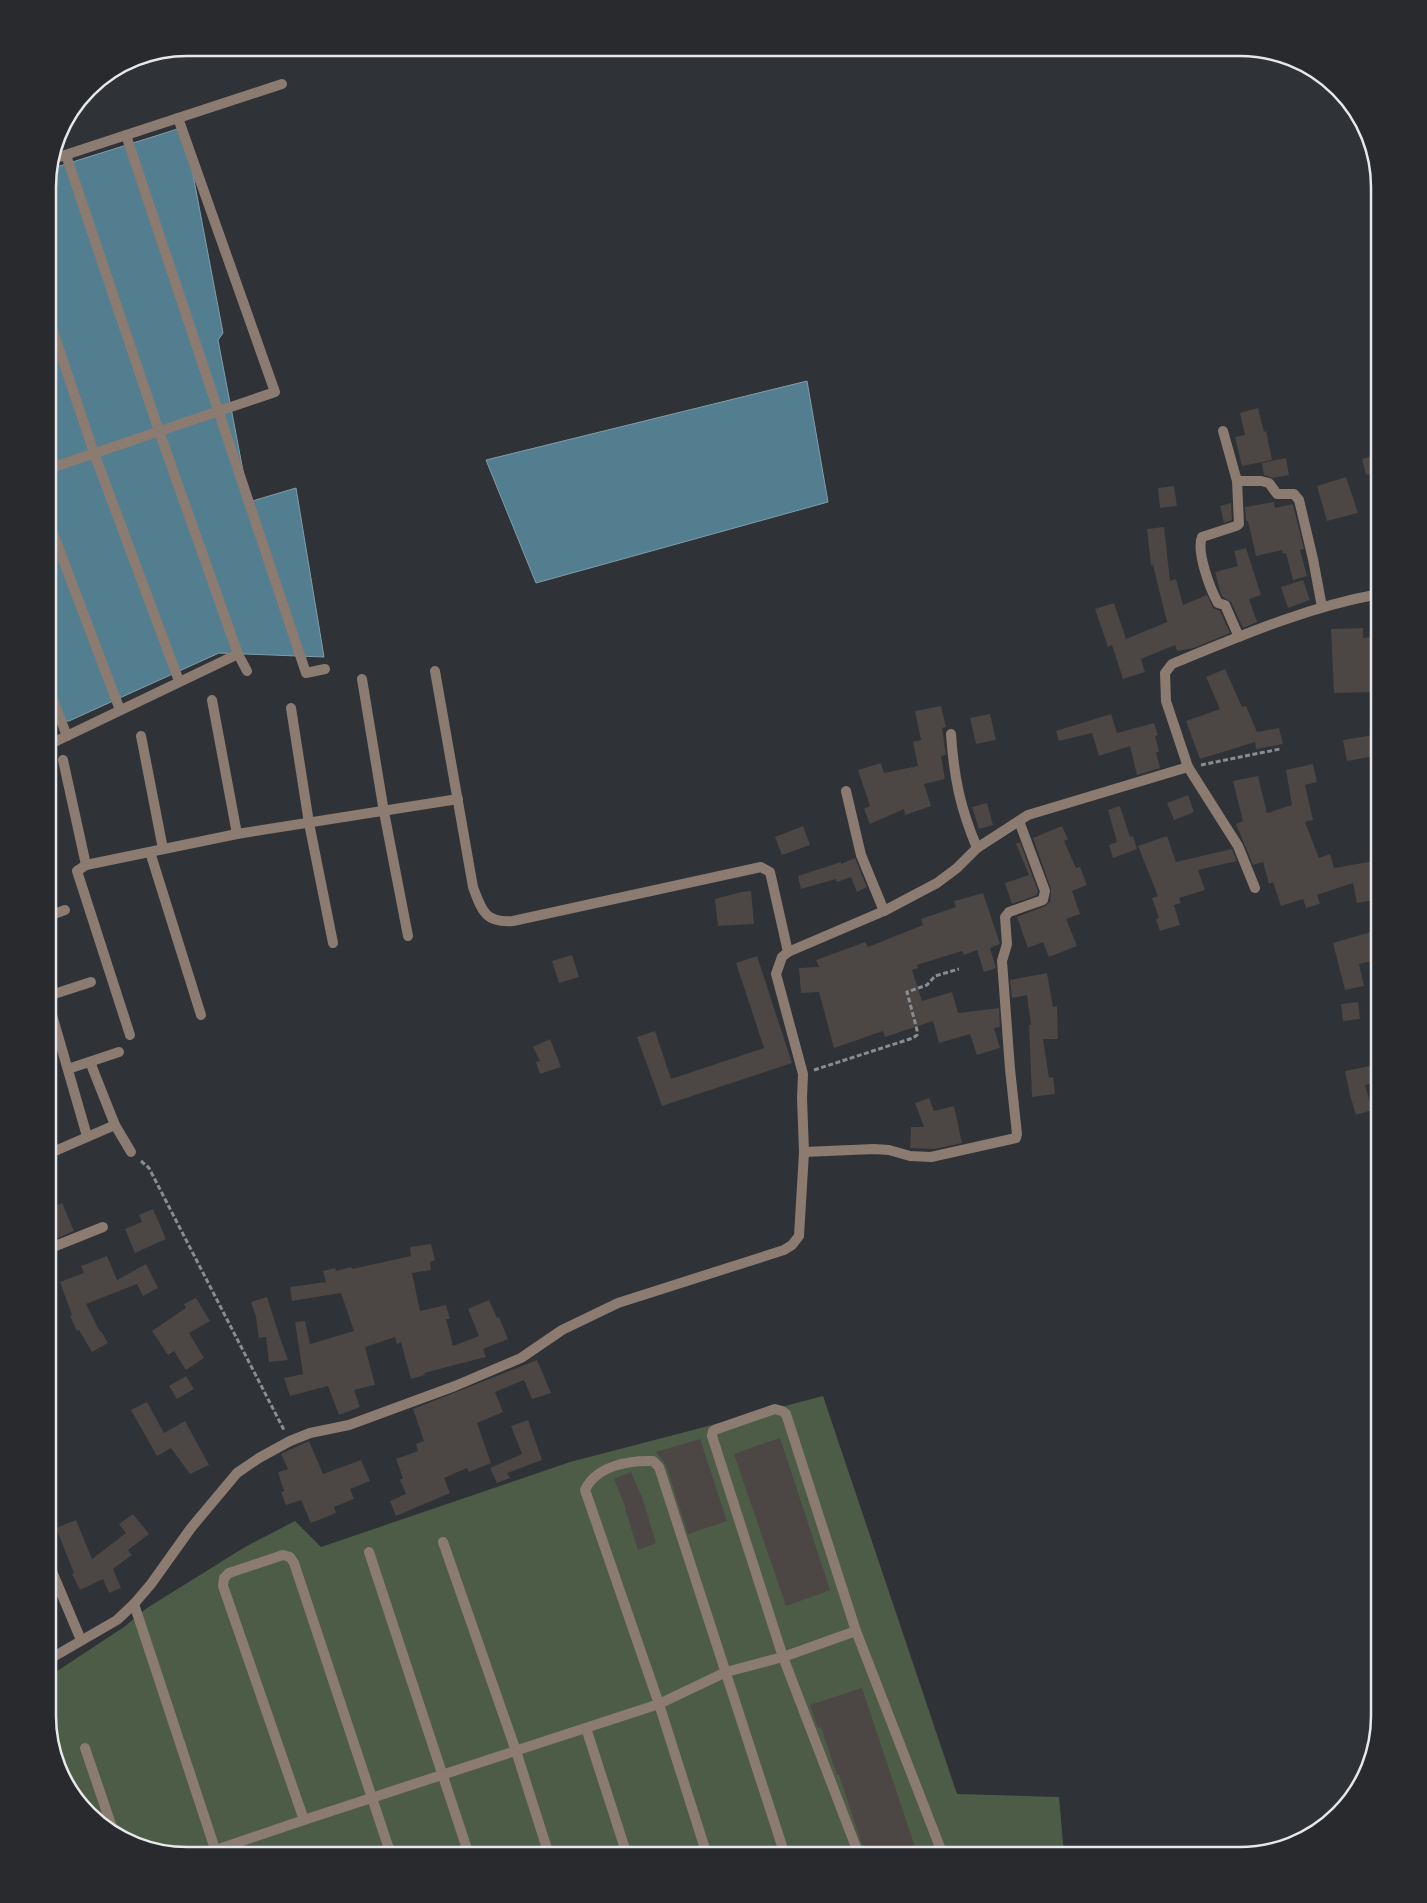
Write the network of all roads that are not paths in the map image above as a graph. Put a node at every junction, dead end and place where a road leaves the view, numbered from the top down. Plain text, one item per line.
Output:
1 (282, 84) dead end
2 (178, 118) junction
3 (126, 135) junction
4 (66, 155) junction
5 (60, 157) edge
6 (57, 342) edge
7 (218, 412) junction
8 (159, 431) junction
9 (1223, 431) dead end
10 (94, 453) junction
11 (57, 466) edge
12 (1237, 481) junction
13 (57, 543) edge
14 (1371, 596) edge
15 (1322, 607) junction
16 (1239, 637) junction
17 (238, 654) junction
18 (325, 669) dead end
19 (247, 671) dead end
20 (435, 671) dead end
21 (362, 678) dead end
22 (179, 681) junction
23 (212, 700) dead end
24 (291, 708) dead end
25 (57, 709) edge
26 (120, 710) junction
27 (951, 734) dead end
28 (67, 736) junction
29 (141, 736) dead end
30 (57, 741) edge
31 (63, 760) dead end
32 (1188, 767) junction
33 (846, 791) dead end
34 (458, 799) junction
35 (384, 812) junction
36 (1019, 821) junction
37 (309, 822) junction
38 (237, 834) junction
39 (977, 848) junction
40 (163, 849) junction
41 (150, 852) junction
42 (86, 865) junction
43 (1254, 888) dead end
44 (65, 910) dead end
45 (884, 912) junction
46 (57, 913) edge
47 (408, 936) dead end
48 (333, 943) dead end
49 (788, 952) junction
50 (91, 982) dead end
51 (56, 993) edge
52 (201, 1016) dead end
53 (56, 1030) edge
54 (130, 1035) dead end
55 (119, 1052) dead end
56 (90, 1062) junction
57 (68, 1069) junction
58 (115, 1125) junction
59 (87, 1136) junction
60 (56, 1150) edge
61 (130, 1152) road end
62 (804, 1152) junction
63 (103, 1227) dead end
64 (56, 1246) edge
65 (443, 1542) dead end
66 (369, 1552) dead end
67 (56, 1581) edge
68 (134, 1604) junction
69 (856, 1631) junction
70 (81, 1640) junction
71 (56, 1655) edge
72 (783, 1657) junction
73 (726, 1672) junction
74 (659, 1704) junction
75 (586, 1728) junction
76 (85, 1748) dead end
77 (516, 1751) junction
78 (443, 1775) junction
79 (372, 1798) junction
80 (304, 1820) junction
81 (110, 1821) edge
82 (214, 1847) edge
83 (232, 1847) edge
84 (388, 1847) edge
85 (466, 1847) edge
86 (546, 1847) edge
87 (624, 1847) edge
88 (704, 1847) edge
89 (782, 1847) edge
90 (856, 1847) edge
91 (940, 1847) edge

1 - 2 street
2 - 3 street
2 - 7 street
3 - 4 street
3 - 7 street
4 - 5 street
4 - 8 street
6 - 10 street
7 - 8 street
7 - 18 street
8 - 10 street
8 - 17 street
9 - 12 street
10 - 11 street
10 - 22 street
12 - 15 street
12 - 16 street
13 - 26 street
14 - 15 street
15 - 16 street
16 - 32 street
17 - 19 street
17 - 22 street
20 - 34 street
21 - 35 street
22 - 26 street
23 - 38 street
24 - 37 street
25 - 28 street
26 - 28 street
27 - 39 street
28 - 30 street
29 - 40 street
31 - 42 street
32 - 36 street
32 - 43 street
33 - 45 street
34 - 35 street
34 - 49 street
35 - 37 street
35 - 47 street
36 - 39 street
36 - 62 street
37 - 38 street
37 - 48 street
38 - 40 street
39 - 45 street
40 - 41 street
41 - 42 street
41 - 52 street
42 - 54 street
44 - 46 street
45 - 49 street
49 - 62 street
50 - 51 street
53 - 57 street
55 - 56 street
56 - 57 street
56 - 58 street
57 - 59 street
58 - 59 street
58 - 61 street
59 - 60 street
62 - 68 street
63 - 64 street
65 - 77 street
66 - 78 street
67 - 70 street
68 - 70 street
68 - 82 street
69 - 72 street
69 - 72 street
69 - 91 street
70 - 71 street
72 - 73 street
72 - 90 street
73 - 74 street
73 - 74 street
73 - 89 street
74 - 75 street
74 - 88 street
75 - 77 street
75 - 87 street
76 - 81 street
77 - 78 street
77 - 86 street
78 - 79 street
78 - 85 street
79 - 80 street
79 - 80 street
79 - 84 street
80 - 83 street

